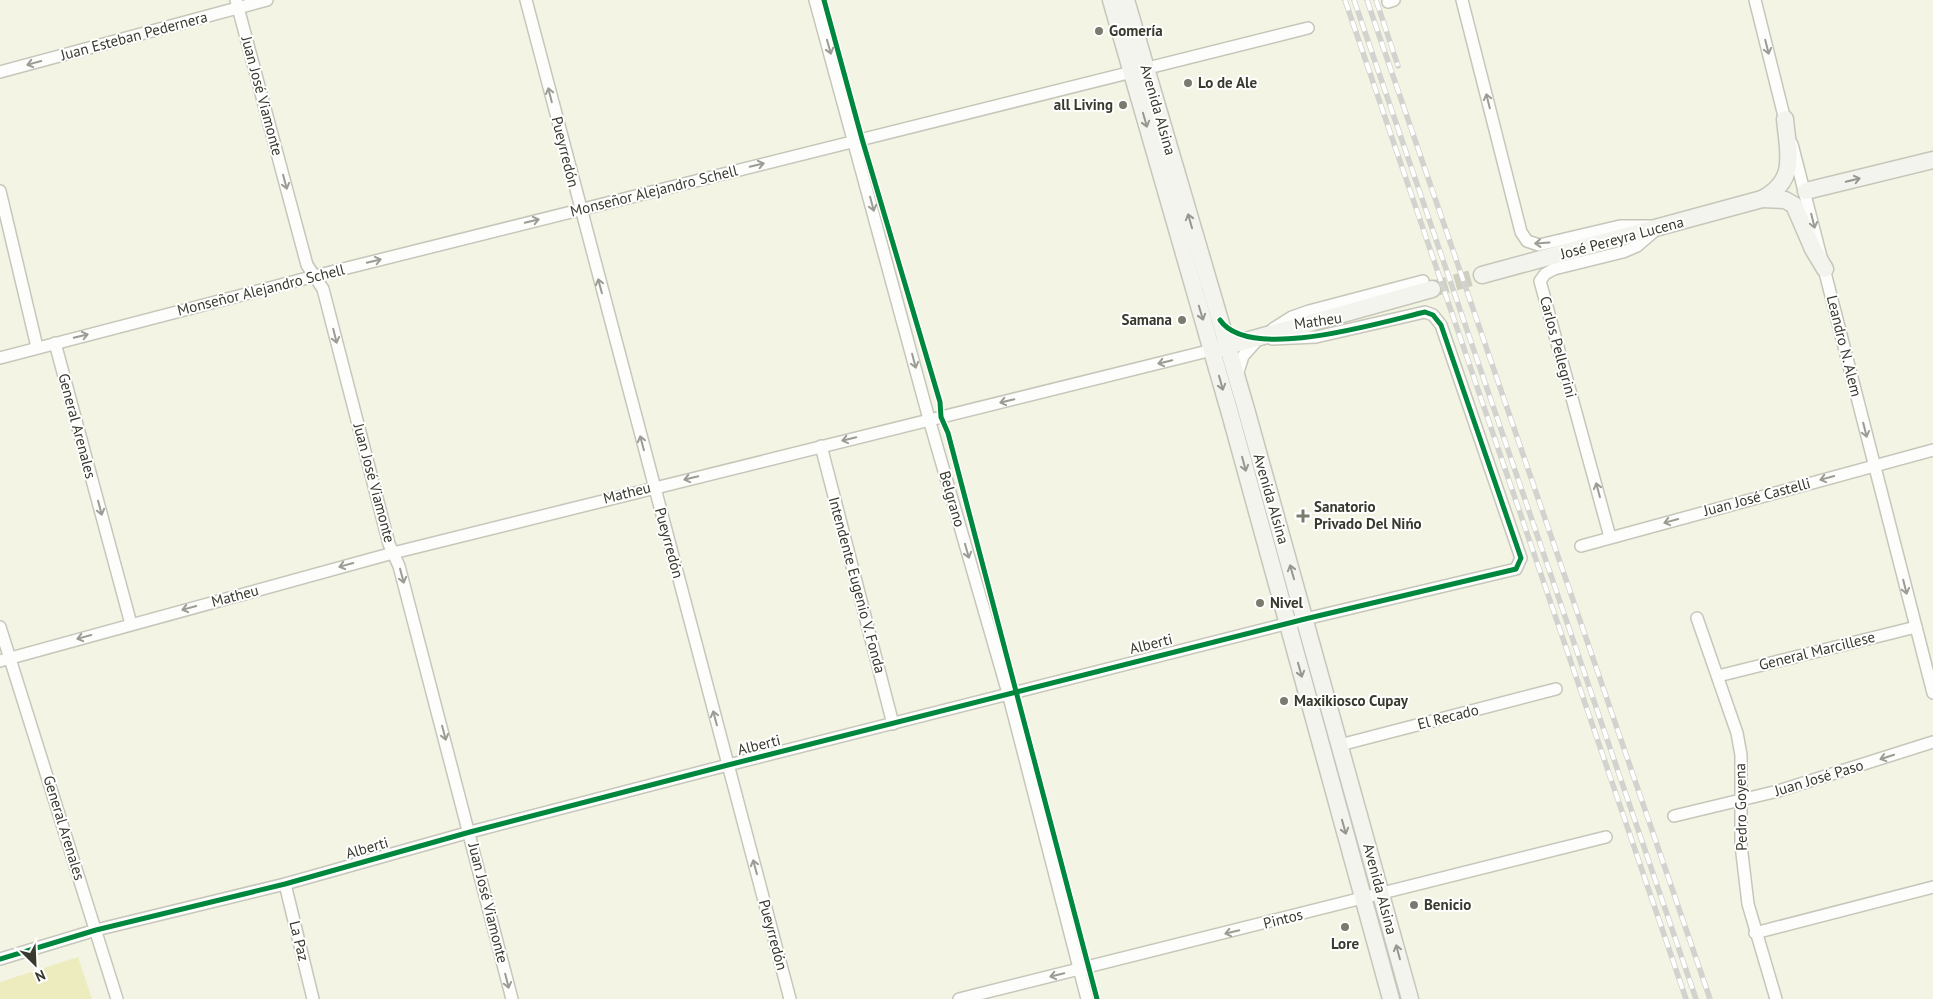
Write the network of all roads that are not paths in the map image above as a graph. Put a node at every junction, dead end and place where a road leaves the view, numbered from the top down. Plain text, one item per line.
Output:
1 (267, 0) edge
2 (526, 0) edge
3 (815, 0) edge
4 (1111, 0) edge
5 (1126, 0) edge
6 (1462, 0) edge
7 (1755, 0) edge
8 (237, 4) edge
9 (1308, 28) dead end
10 (1139, 71) junction
11 (0, 72) edge
12 (1785, 119) junction
13 (855, 140) junction
14 (1933, 160) edge
15 (0, 191) edge
16 (1806, 191) junction
17 (1762, 199) junction
18 (580, 209) junction
19 (1659, 228) junction
20 (1825, 269) junction
21 (1482, 275) tunnel mouth
22 (315, 276) junction
23 (1428, 285) tunnel mouth
24 (1220, 320) junction
25 (1257, 339) junction
26 (55, 343) junction
27 (37, 347) junction
28 (1220, 348) junction
29 (0, 358) edge
30 (1236, 376) junction
31 (929, 420) junction
32 (821, 446) junction
33 (1933, 450) edge
34 (1874, 466) junction
35 (654, 486) junction
36 (1610, 537) junction
37 (1581, 546) dead end
38 (393, 552) junction
39 (1521, 558) joint
40 (1698, 618) dead end
41 (1305, 619) junction
42 (1287, 623) junction
43 (132, 624) junction
44 (0, 627) edge
45 (1916, 627) junction
46 (5, 659) edge
47 (1718, 676) junction
48 (1556, 689) dead end
49 (1008, 693) junction
50 (1933, 693) edge
51 (893, 724) junction
52 (1933, 742) edge
53 (1340, 745) junction
54 (728, 765) junction
55 (1740, 801) junction
56 (1674, 816) dead end
57 (470, 832) junction
58 (1606, 837) dead end
59 (285, 884) junction
60 (1933, 887) edge
61 (1381, 892) junction
62 (1364, 898) junction
63 (96, 930) junction
64 (1756, 933) junction
65 (0, 960) edge
66 (1080, 970) junction
67 (117, 999) edge
68 (313, 999) edge
69 (512, 999) edge
70 (790, 999) edge
71 (959, 999) edge
72 (1087, 999) edge
73 (1391, 999) edge
74 (1410, 999) edge
75 (1776, 999) edge

1 - 8 street, Juan Esteban Pedernera
18 -> 2 street, Pueyrredón
3 -> 13 street, Belgrano
4 - 10 main road, Avenida Alsina
5 - 10 main road, Avenida Alsina
19 -> 6 street
7 -> 12 street, Leandro N. Alem
8 -> 11 street, Juan Esteban Pedernera
8 -> 22 street, Juan José Viamonte
9 - 10 street, Monseñor Alejandro Schell
10 - 13 street, Monseñor Alejandro Schell
24 -> 10 main road, Avenida Alsina
10 -> 28 main road, Avenida Alsina
12 - 16 street, Leandro N. Alem
12 - 17 main road, José Pereyra Lucena
18 -> 13 street, Monseñor Alejandro Schell
13 -> 31 street, Belgrano
16 -> 14 main road
15 - 27 street
16 -> 20 street, Leandro N. Alem
17 - 19 main road, José Pereyra Lucena
17 - 20 main road, José Pereyra Lucena
22 -> 18 street, Monseñor Alejandro Schell
35 -> 18 street, Pueyrredón
19 - 21 main road, José Pereyra Lucena
36 -> 19 street, Carlos Pellegrini
20 -> 34 street, Leandro N. Alem
26 -> 22 street, Monseñor Alejandro Schell
22 -> 38 street, Juan José Viamonte
23 - 25 main road, Matheu
24 - 25 street, Matheu
24 - 28 main road, Avenida Alsina
25 - 28 main road, Matheu
25 - 30 street
25 - 39 street, Matheu
26 - 27 street, Monseñor Alejandro Schell
26 -> 43 street, General Arenales
27 - 29 street, Monseñor Alejandro Schell
28 - 30 main road, Avenida Alsina
28 -> 31 street, Matheu
28 -> 42 main road, Avenida Alsina
41 -> 30 main road, Avenida Alsina
31 -> 32 street, Matheu
31 -> 49 street, Belgrano
32 -> 35 street, Matheu
32 - 51 street, Intendente Eugenio V. Fonda
33 - 34 street, Juan José Castelli
34 -> 36 street, Juan José Castelli
34 -> 45 street, Leandro N. Alem
35 - 38 street, Matheu
54 -> 35 street, Pueyrredón
36 - 37 street, Juan José Castelli
38 -> 43 street, Matheu
38 -> 57 street, Juan José Viamonte
39 - 41 street, Alberti
40 - 47 street, Pedro Goyena
41 - 42 street, Alberti
41 - 53 main road, Avenida Alsina
42 - 49 street, Alberti
42 -> 62 main road, Avenida Alsina
43 -> 46 street, Matheu
44 - 46 street, General Arenales
45 - 47 street, General Marcillese
45 - 50 street, Leandro N. Alem
46 - 63 street, General Arenales
47 - 55 street, Pedro Goyena
48 - 53 street, El Recado
49 - 51 street, Alberti
49 - 66 street, Belgrano
51 - 54 street, Alberti
52 -> 55 street, Juan José Paso
53 - 61 main road, Avenida Alsina
54 - 57 street, Alberti
70 -> 54 street, Pueyrredón
55 - 56 street, Juan José Paso
55 - 64 street, Pedro Goyena
57 - 59 street, Alberti
57 -> 69 street, Juan José Viamonte
58 - 61 street, Pintos
59 - 63 street, Alberti
59 - 68 street, La Paz
60 - 64 street
61 - 62 street, Pintos
74 -> 61 main road, Avenida Alsina
62 -> 66 street, Pintos
62 - 73 main road, Avenida Alsina
63 - 65 street, Alberti
63 - 67 street, General Arenales
64 - 75 street, Pedro Goyena
66 -> 71 street, Pintos
66 - 72 street, Belgrano

